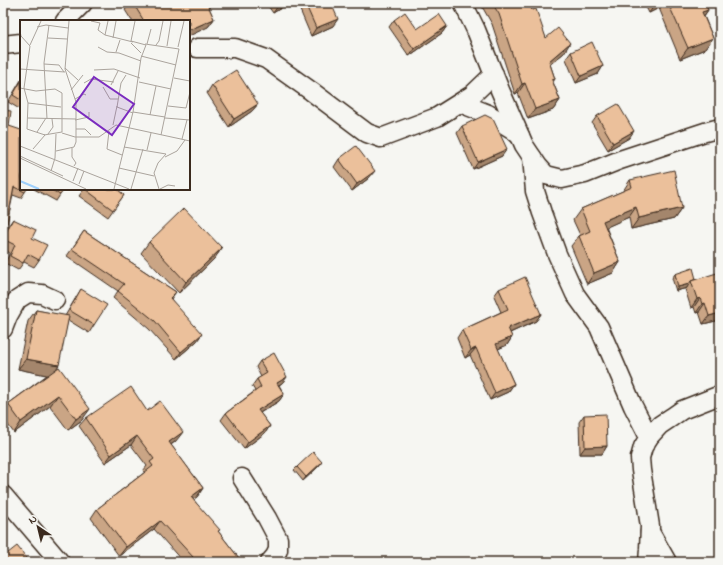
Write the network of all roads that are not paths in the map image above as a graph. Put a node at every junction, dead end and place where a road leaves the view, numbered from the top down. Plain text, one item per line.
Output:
1 (83, 3) edge
2 (463, 3) edge
3 (66, 20) edge
4 (20, 43) edge
5 (3, 45) edge
6 (197, 48) dead end
7 (494, 74) junction
8 (460, 103) junction
9 (720, 128) edge
10 (520, 136) junction
11 (532, 157) junction
12 (55, 300) dead end
13 (3, 329) edge
14 (720, 395) edge
15 (649, 437) junction
16 (242, 478) dead end
17 (3, 495) edge
18 (650, 532) junction
19 (60, 562) edge
20 (270, 562) edge
21 (648, 562) edge
22 (667, 562) edge

1 - 3 street
2 - 7 street
4 - 5 street
6 - 8 street
7 - 8 street
7 - 10 street
8 - 10 street
9 - 11 street
10 - 11 street
11 - 15 street
12 - 13 street
14 - 15 street
15 - 18 street
16 - 20 street
17 - 19 street
18 - 21 street
18 - 22 street

